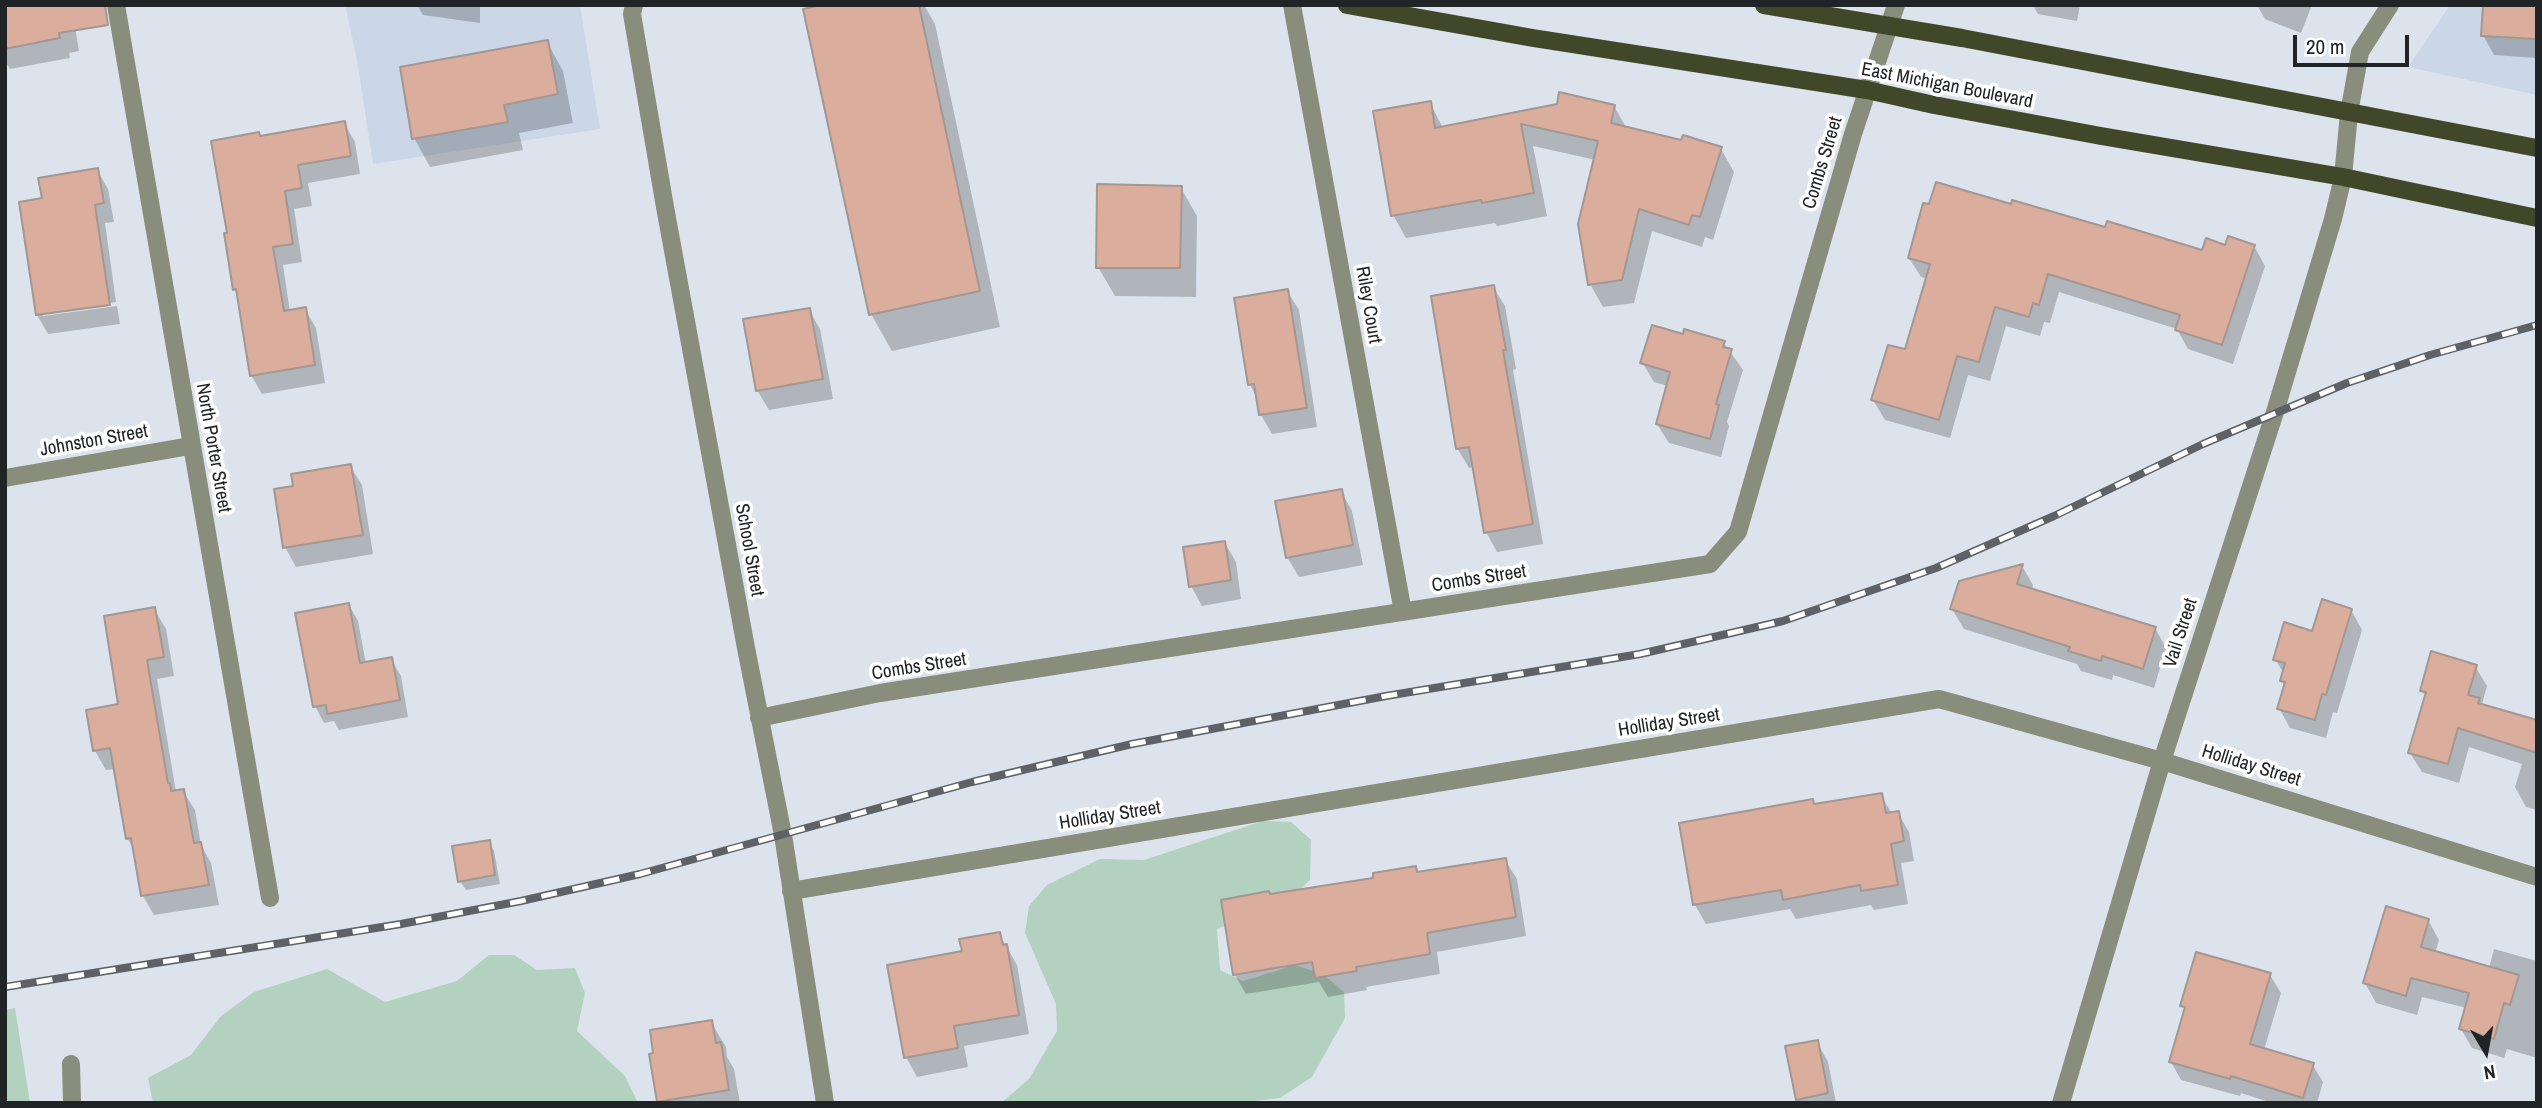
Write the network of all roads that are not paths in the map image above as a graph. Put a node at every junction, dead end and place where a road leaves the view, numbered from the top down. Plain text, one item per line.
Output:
1 (116, 5) edge
2 (634, 5) edge
3 (1292, 5) edge
4 (1348, 5) edge
5 (1764, 5) edge
6 (1896, 5) edge
7 (2390, 5) edge
8 (1889, 25) junction
9 (1867, 90) junction
10 (2349, 113) junction
11 (2537, 148) edge
12 (2343, 177) junction
13 (2537, 218) edge
14 (190, 446) junction
15 (5, 478) edge
16 (1403, 612) junction
17 (759, 718) junction
18 (2162, 761) junction
19 (2537, 877) edge
20 (791, 891) junction
21 (270, 898) dead end
22 (71, 1064) dead end
23 (72, 1103) edge
24 (825, 1103) edge
25 (2061, 1103) edge

1 - 14 street, North Porter Street
2 - 17 street, School Street
3 - 16 street, Riley Court
4 - 9 main road, East Michigan Boulevard
5 - 8 main road
6 - 8 street, Combs Street
7 - 10 street, Vail Street
8 - 9 street, Combs Street
8 - 10 main road
9 - 12 main road, East Michigan Boulevard
9 - 16 street, Combs Street
10 - 11 main road
10 - 12 street, Vail Street
12 - 13 main road, East Michigan Boulevard
12 - 18 street, Vail Street
14 - 15 street, Johnston Street
14 - 21 street, North Porter Street
16 - 17 street, Combs Street
17 - 20 street, School Street
18 - 19 street, Holliday Street
18 - 20 street, Holliday Street
18 - 25 street, Vail Street
20 - 24 street, School Street
22 - 23 street

